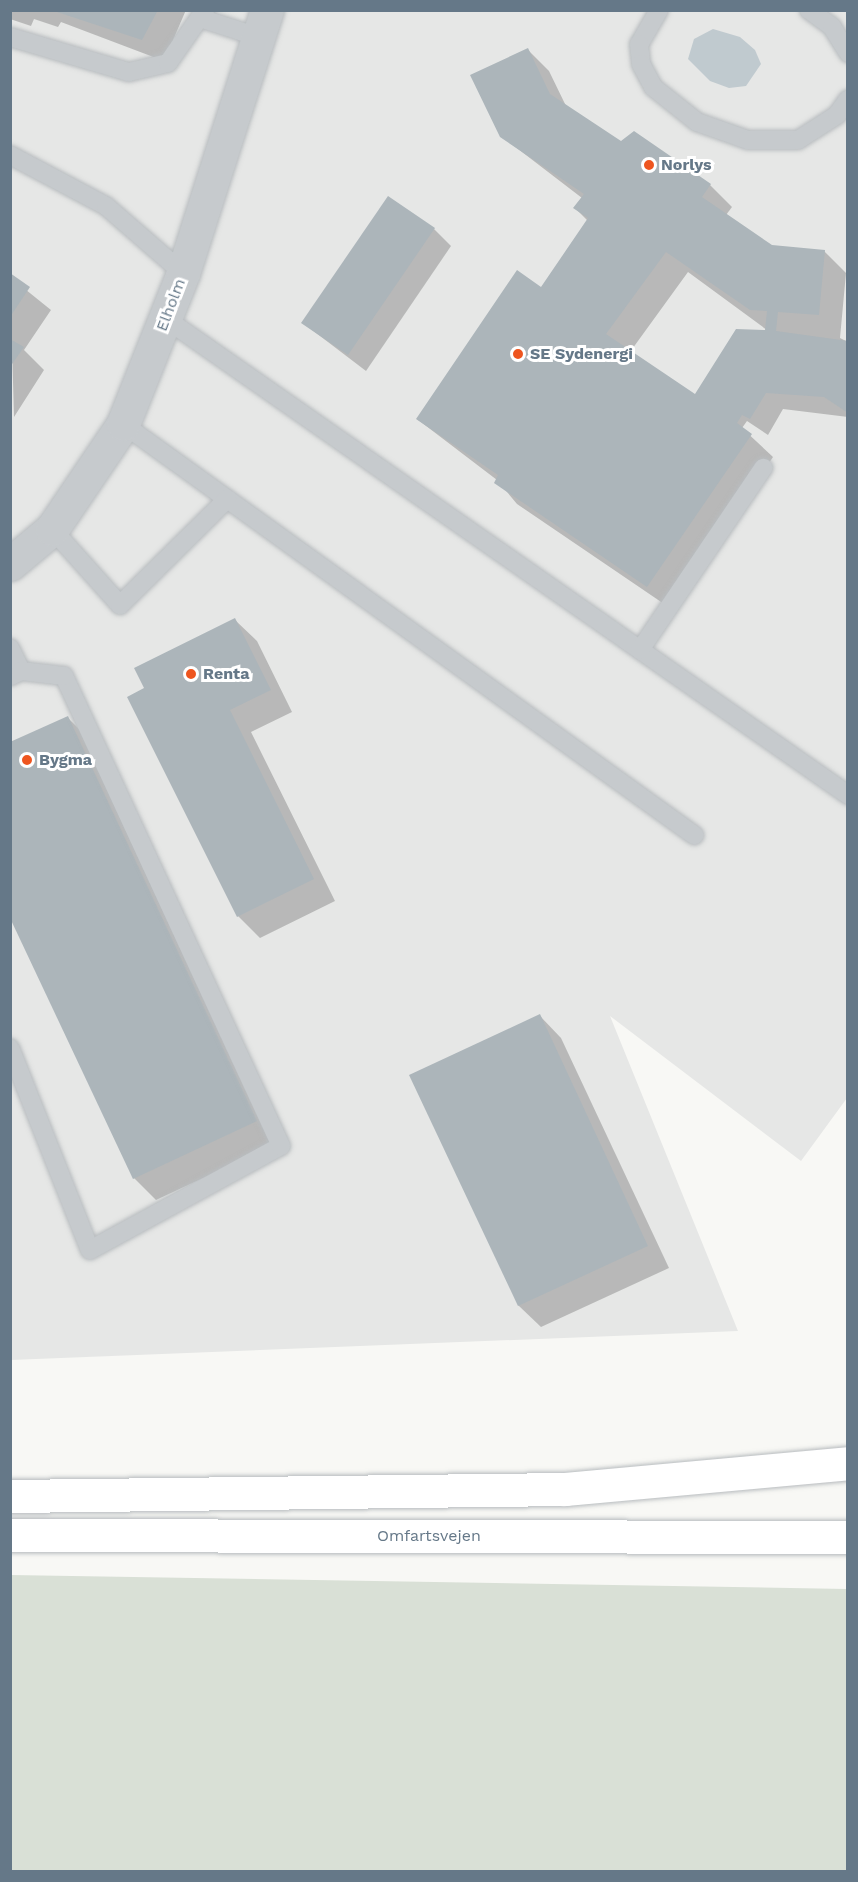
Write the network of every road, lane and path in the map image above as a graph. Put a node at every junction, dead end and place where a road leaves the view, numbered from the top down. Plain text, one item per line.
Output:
1 (659, 10) edge
2 (809, 10) edge
3 (204, 15) edge
4 (263, 24) edge
5 (10, 37) edge
6 (848, 52) edge
7 (848, 99) edge
8 (10, 155) edge
9 (183, 273) junction
10 (166, 319) junction
11 (123, 424) junction
12 (763, 468) dead end
13 (227, 499) junction
14 (52, 529) junction
15 (10, 564) edge
16 (10, 648) edge
17 (640, 650) junction
18 (16, 674) edge
19 (848, 795) edge
20 (694, 835) dead end
21 (10, 1048) edge
22 (848, 1463) edge
23 (10, 1496) edge
24 (10, 1535) edge
25 (848, 1537) edge

1 - 7 lane
2 - 6 lane
3 - 4 lane
3 - 5 lane
4 - 9 street, Elholm
8 - 9 lane
9 - 10 street, Elholm
10 - 11 street, Elholm
10 - 17 lane
11 - 13 lane
11 - 14 street, Elholm
12 - 17 lane
13 - 14 lane
13 - 20 lane
14 - 15 street, Elholm
16 - 18 lane
17 - 19 lane
18 - 21 lane
22 - 23 highway
24 - 25 highway, Omfartsvejen

